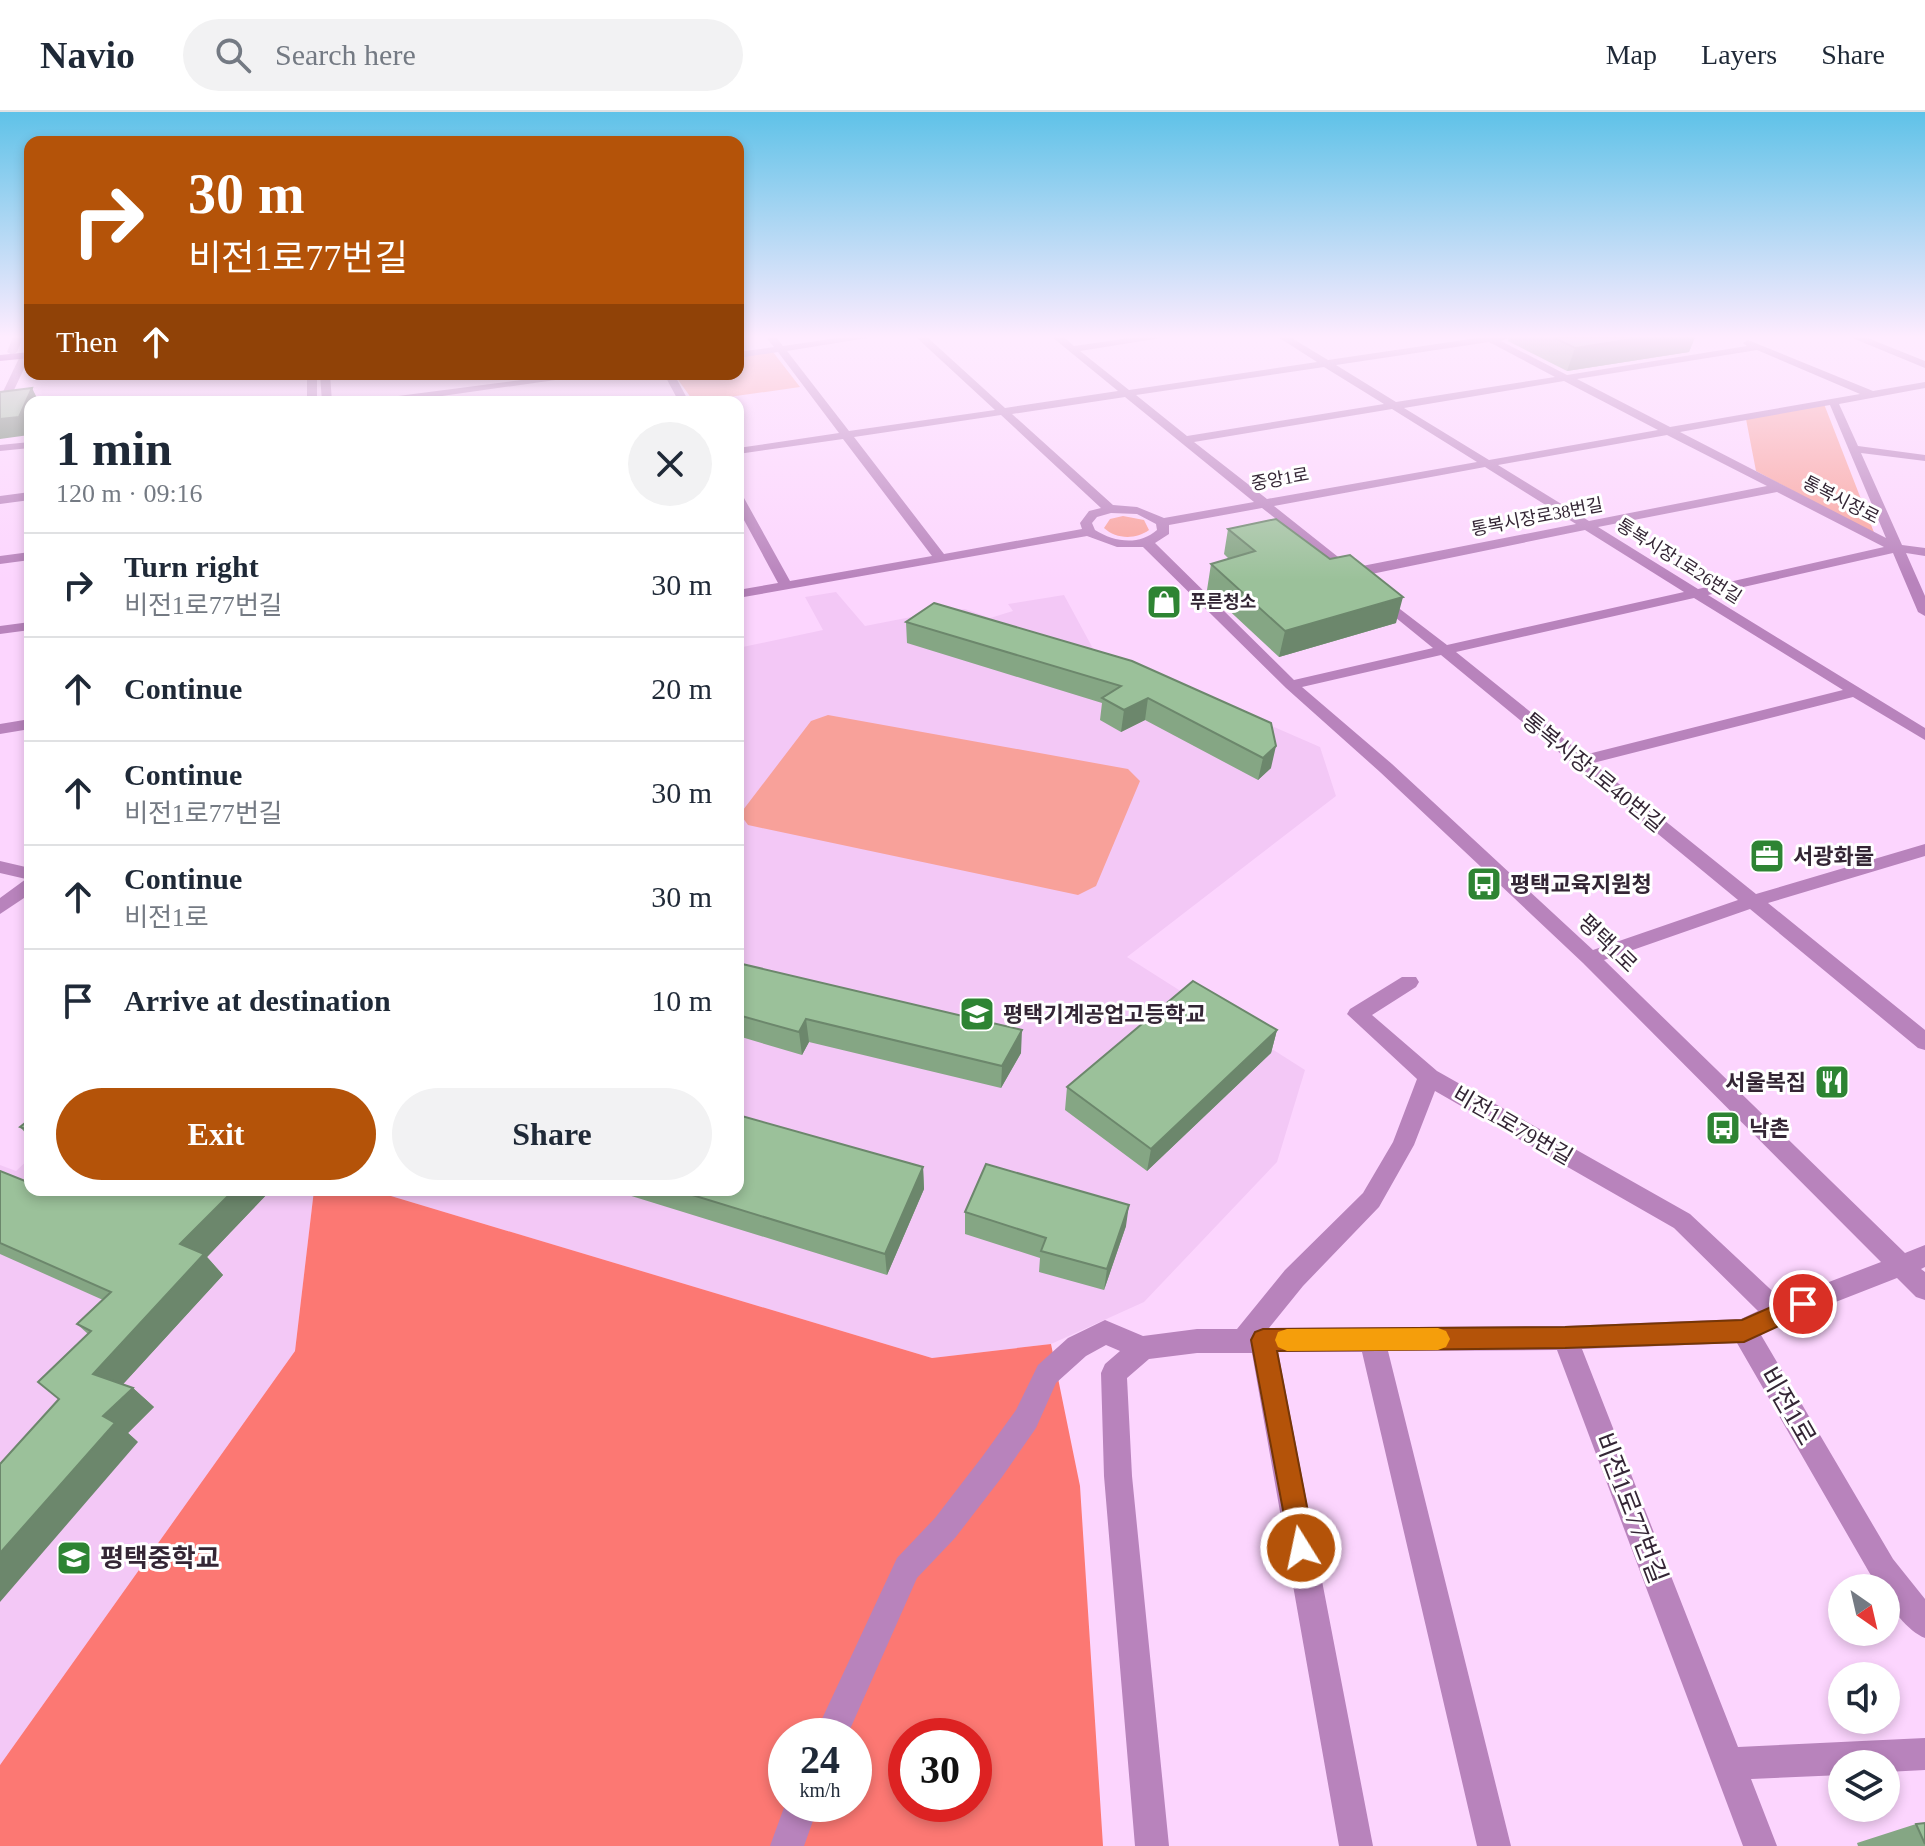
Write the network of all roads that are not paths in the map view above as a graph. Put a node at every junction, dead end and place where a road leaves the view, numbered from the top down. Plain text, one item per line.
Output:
1 (835, 418) edge
2 (969, 418) edge
3 (1008, 418) edge
4 (1156, 418) edge
5 (1323, 418) edge
6 (1410, 418) edge
7 (1642, 418) edge
8 (1739, 418) edge
9 (1839, 418) edge
10 (1666, 431) junction
11 (849, 436) junction
12 (1184, 440) junction
13 (24, 446) edge
14 (0, 448) edge
15 (1851, 448) junction
16 (744, 450) edge
17 (1925, 458) edge
18 (1483, 463) junction
19 (1778, 488) junction
20 (24, 497) edge
21 (0, 500) edge
22 (1261, 502) junction
23 (744, 509) edge
24 (1110, 509) junction
25 (1162, 522) junction
26 (1585, 526) junction
27 (1089, 532) junction
28 (1146, 542) junction
29 (1896, 548) junction
30 (1925, 552) edge
31 (24, 557) edge
32 (941, 559) junction
33 (0, 560) edge
34 (1350, 572) junction
35 (786, 586) junction
36 (744, 593) edge
37 (1693, 593) junction
38 (1925, 612) edge
39 (24, 627) edge
40 (0, 630) edge
41 (1442, 650) junction
42 (1291, 685) junction
43 (1855, 692) junction
44 (24, 725) edge
45 (0, 729) edge
46 (1925, 735) edge
47 (1581, 761) junction
48 (1925, 850) edge
49 (0, 867) edge
50 (24, 873) edge
51 (24, 889) edge
52 (1754, 901) junction
53 (0, 908) edge
54 (1590, 958) junction
55 (1409, 982) dead end
56 (1925, 1042) edge
57 (1429, 1077) junction
58 (1914, 1262) edge
59 (1925, 1289) edge
60 (1778, 1313) junction
61 (1744, 1331) junction
62 (1565, 1338) junction
63 (1254, 1340) junction
64 (1372, 1340) junction
65 (1143, 1348) junction
66 (1925, 1623) edge
67 (838, 1718) edge
68 (1925, 1754) edge
69 (1729, 1764) junction
70 (796, 1822) edge
71 (787, 1846) edge
72 (1152, 1846) edge
73 (1356, 1846) edge
74 (1494, 1846) edge
75 (1760, 1846) edge

1 - 11 street
2 - 11 street
3 - 24 street
4 - 12 street, 통복시장1로40번길
5 - 12 street
6 - 18 street, 통복시장1로26번길
7 - 10 street, 통복시장로
8 - 10 street, 중앙1로
9 - 15 street
10 - 18 street, 중앙1로
10 - 19 street, 통복시장로
11 - 16 street
11 - 32 street
12 - 22 street, 통복시장1로40번길
13 - 14 street
15 - 17 street
15 - 29 street
18 - 22 street, 중앙1로
18 - 26 street, 통복시장1로26번길
19 - 26 street, 통복시장로38번길
19 - 29 street, 통복시장로
20 - 21 street
22 - 25 street, 중앙1로
22 - 34 street, 통복시장1로40번길
23 - 35 street
24 - 25 street
24 - 27 street
25 - 28 street
26 - 34 street, 통복시장로38번길
26 - 37 street, 통복시장1로26번길
27 - 28 street
27 - 32 street
28 - 42 street, 평택1로
29 - 30 street, 통복시장로
29 - 37 street
29 - 38 street
31 - 33 street
32 - 35 street
34 - 41 street, 통복시장1로40번길
35 - 36 street
37 - 41 street
37 - 43 street, 통복시장1로26번길
39 - 40 street
41 - 42 street
41 - 47 street, 통복시장1로40번길
42 - 54 street, 평택1로
43 - 46 street, 통복시장1로26번길
43 - 47 street
44 - 45 street
47 - 52 street, 통복시장1로40번길
48 - 52 street
49 - 50 street
51 - 53 street
52 - 54 street
52 - 56 street, 통복시장1로40번길
54 - 58 street, 평택1로
55 - 57 street
57 - 60 street, 비전1로79번길
57 - 63 street, 비전1로79번길
58 - 59 street, 평택1로
58 - 60 street
60 - 61 street
61 - 62 street
61 - 66 street, 비전1로
62 - 64 street
62 - 69 street, 비전1로77번길
63 - 64 street
63 - 65 street
63 - 73 street
64 - 74 street
65 - 67 street
65 - 72 street
68 - 69 street
69 - 75 street, 비전1로77번길
70 - 71 street

